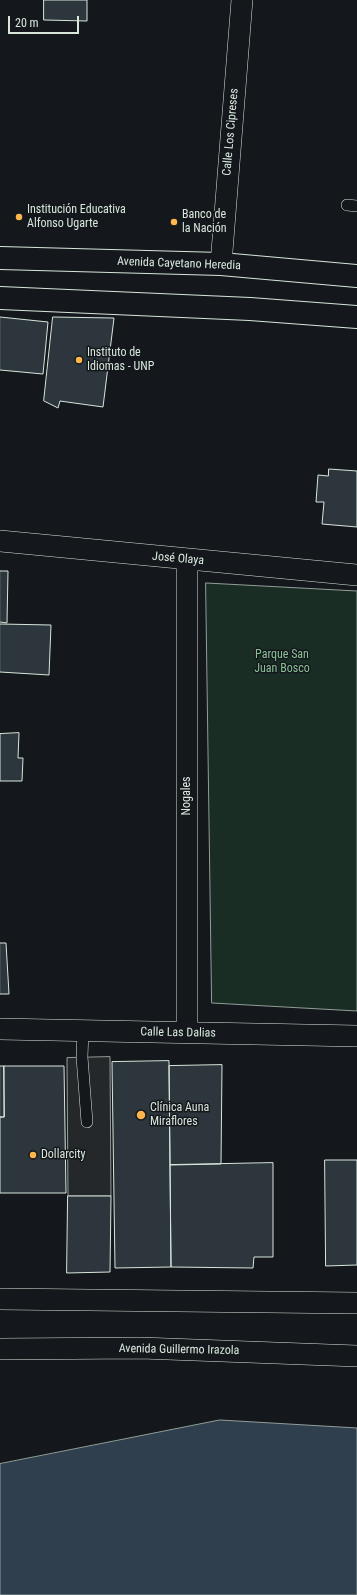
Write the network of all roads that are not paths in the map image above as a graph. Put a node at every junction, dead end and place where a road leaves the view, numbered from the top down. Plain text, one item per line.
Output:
1 (242, 0) edge
2 (0, 258) edge
3 (221, 264) junction
4 (357, 276) edge
5 (0, 298) edge
6 (357, 317) edge
7 (0, 541) edge
8 (187, 560) junction
9 (357, 575) edge
10 (0, 1030) edge
11 (83, 1031) junction
12 (187, 1033) junction
13 (357, 1036) edge
14 (87, 1122) dead end
15 (0, 1299) edge
16 (357, 1303) edge
17 (0, 1349) edge
18 (357, 1356) edge

1 - 3 street, Calle Los Cipreses
2 - 3 main road, Avenida Cayetano Heredia
3 - 4 main road, Avenida Cayetano Heredia
5 - 6 main road
7 - 8 street, José Olaya
8 - 9 street, José Olaya
8 - 12 street, Nogales
10 - 11 street, Calle Las Dalias
11 - 12 street, Calle Las Dalias
11 - 14 lane
12 - 13 street, Calle Las Dalias
15 - 16 street
17 - 18 street, Avenida Guillermo Irazola

